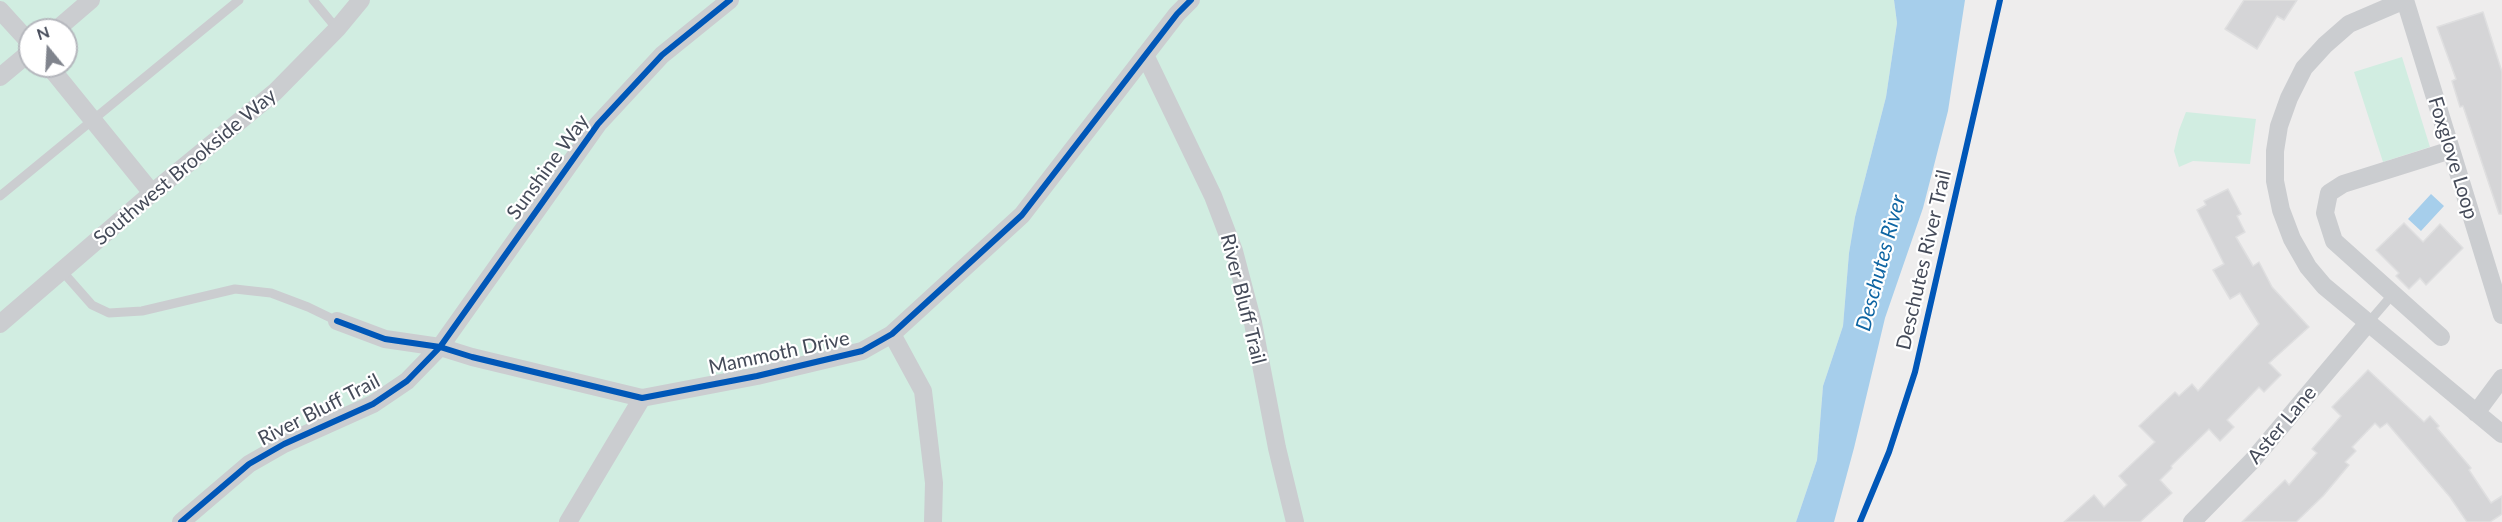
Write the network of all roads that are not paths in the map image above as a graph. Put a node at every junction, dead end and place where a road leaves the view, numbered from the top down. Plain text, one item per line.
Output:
1 (92, 0) edge
2 (239, 0) edge
3 (313, 0) edge
4 (361, 0) edge
5 (730, 0) edge
6 (1191, 0) edge
7 (2405, 0) edge
8 (0, 10) edge
9 (70, 18) edge
10 (338, 29) junction
11 (18, 30) edge
12 (1145, 55) junction
13 (18, 62) edge
14 (0, 77) edge
15 (59, 78) edge
16 (94, 118) junction
17 (2451, 150) junction
18 (152, 193) junction
19 (0, 196) edge
20 (62, 271) junction
21 (2393, 294) junction
22 (2502, 315) edge
23 (337, 321) joint
24 (2368, 323) junction
25 (0, 324) edge
26 (892, 334) junction
27 (2441, 338) dead end
28 (440, 347) junction
29 (2502, 378) edge
30 (642, 398) junction
31 (2476, 413) junction
32 (2502, 434) edge
33 (181, 522) edge
34 (568, 522) edge
35 (933, 522) edge
36 (1295, 522) edge
37 (2192, 522) edge

1 - 9 street
2 - 16 lane
3 - 10 lane
4 - 10 street, Southwest Brookside Way
5 - 28 street, Sunshine Way
6 - 12 street, Mammoth Drive
7 - 17 street, Foxglove Loop
7 - 24 street
8 - 11 street
10 - 18 street, Southwest Brookside Way
12 - 26 street, Mammoth Drive
12 - 36 street, River Bluff Trail
13 - 14 street
15 - 16 street
16 - 18 street
16 - 19 lane
17 - 21 street
17 - 22 street, Foxglove Loop
18 - 20 street, Southwest Brookside Way
20 - 23 lane, Mammoth Drive
20 - 25 street, Southwest Brookside Way
21 - 24 lane
21 - 27 street
23 - 28 street, Mammoth Drive
24 - 31 street
24 - 37 street, Aster Lane
26 - 30 street, Mammoth Drive
26 - 35 street
28 - 30 street, Mammoth Drive
28 - 33 street, River Bluff Trail
29 - 31 street
30 - 34 street
31 - 32 street

